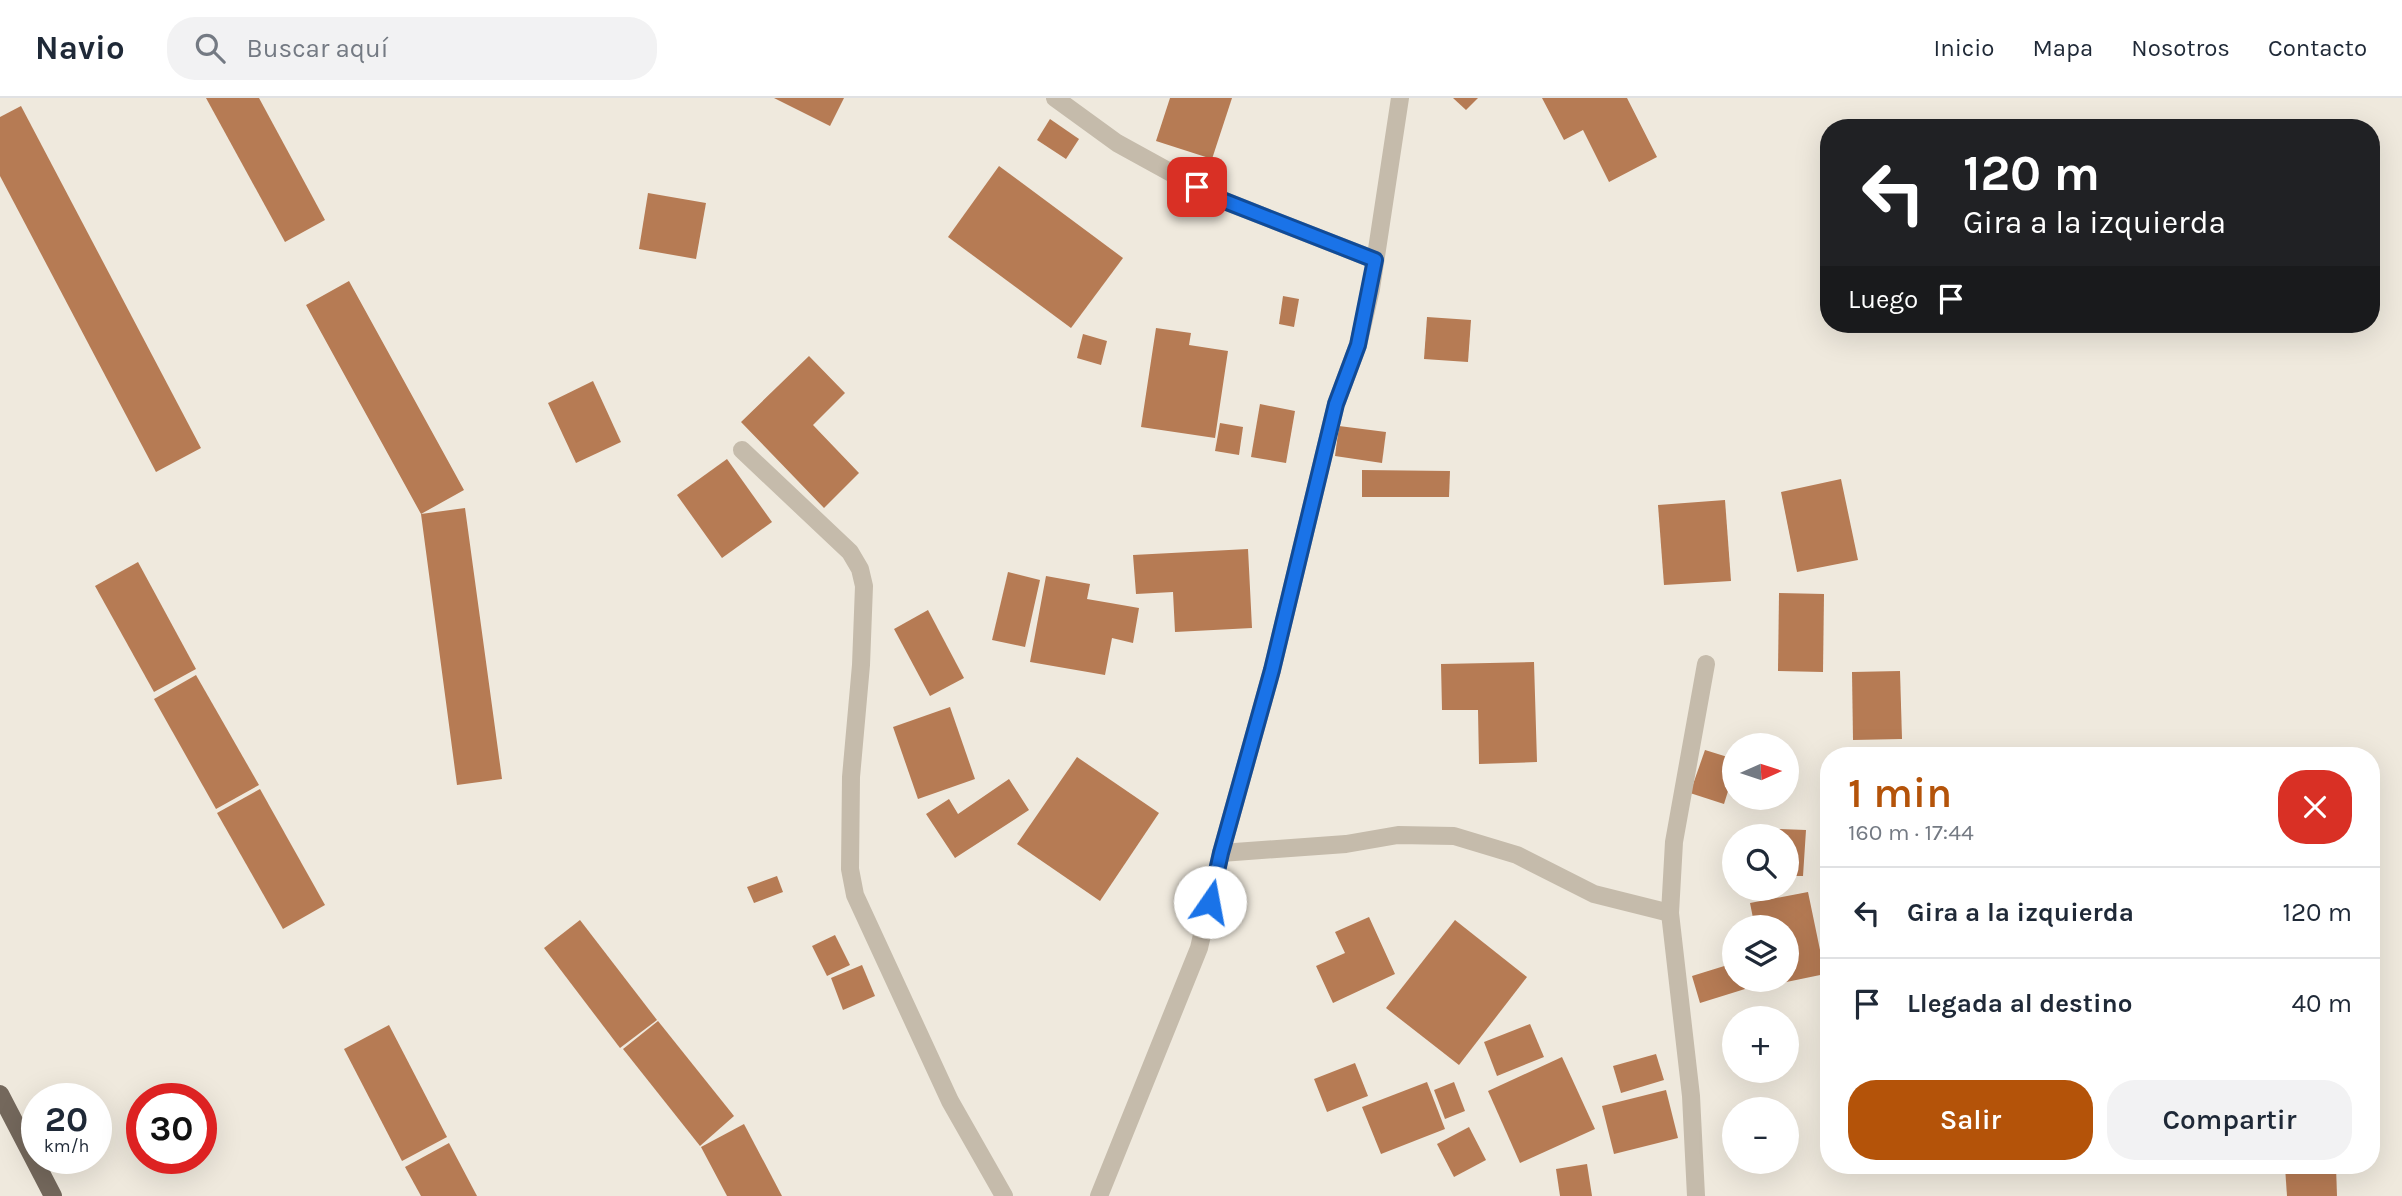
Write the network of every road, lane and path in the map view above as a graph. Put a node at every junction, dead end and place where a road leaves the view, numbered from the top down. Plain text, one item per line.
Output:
1 (1055, 98) edge
2 (1400, 98) edge
3 (1375, 260) junction
4 (742, 450) dead end
5 (1706, 664) dead end
6 (1221, 853) junction
7 (1670, 914) junction
8 (0, 1094) edge
9 (53, 1196) edge
10 (1004, 1196) edge
11 (1099, 1196) edge
12 (1696, 1196) edge

1 - 3 street
2 - 3 street
3 - 6 street
4 - 10 street
5 - 7 street
6 - 7 street
6 - 11 street
7 - 12 street
8 - 9 main road

